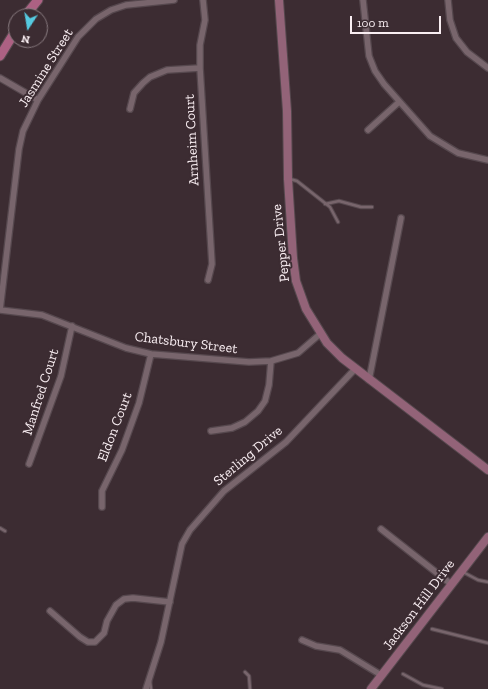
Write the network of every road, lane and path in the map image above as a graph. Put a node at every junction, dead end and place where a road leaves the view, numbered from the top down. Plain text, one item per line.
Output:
1 (38, 0) edge
2 (174, 0) edge
3 (203, 0) edge
4 (279, 0) edge
5 (363, 0) edge
6 (448, 0) edge
7 (32, 8) edge
8 (8, 43) edge
9 (0, 56) edge
10 (200, 68) junction
11 (488, 68) edge
12 (0, 78) edge
13 (38, 100) junction
14 (399, 102) junction
15 (130, 109) dead end
16 (368, 130) dead end
17 (488, 160) edge
18 (288, 179) junction
19 (325, 204) junction
20 (372, 208) dead end
21 (402, 218) dead end
22 (338, 222) dead end
23 (208, 280) dead end
24 (0, 310) edge
25 (72, 326) junction
26 (320, 334) junction
27 (150, 354) junction
28 (271, 361) junction
29 (355, 369) junction
30 (369, 380) junction
31 (211, 431) dead end
32 (29, 464) dead end
33 (488, 470) edge
34 (102, 507) dead end
35 (0, 528) edge
36 (381, 529) dead end
37 (5, 531) dead end
38 (488, 537) edge
39 (461, 570) junction
40 (488, 582) edge
41 (451, 584) junction
42 (170, 602) junction
43 (50, 611) dead end
44 (432, 629) dead end
45 (302, 640) dead end
46 (488, 642) edge
47 (245, 672) dead end
48 (403, 674) dead end
49 (381, 675) junction
50 (150, 680) junction
51 (146, 689) edge
52 (151, 689) edge
53 (250, 689) edge
54 (371, 689) edge
55 (442, 689) edge

1 - 7 main road
2 - 13 street, Jasmine Street
3 - 10 street, Arnheim Court
4 - 18 street, Pepper Drive
5 - 14 street
6 - 11 street
8 - 9 main road
10 - 15 street
10 - 23 street, Arnheim Court
12 - 13 street
13 - 24 street, Jasmine Street
14 - 16 street
14 - 17 street
18 - 19 lane
18 - 26 street, Pepper Drive
19 - 20 lane
19 - 22 lane
21 - 30 street
24 - 25 street, Chatsbury Street
25 - 27 street, Chatsbury Street
25 - 32 street, Manfred Court
26 - 28 street, Chatsbury Street
26 - 29 street, Pepper Drive
27 - 28 street, Chatsbury Street
27 - 34 street, Eldon Court
28 - 31 street
29 - 30 street, Pepper Drive
29 - 42 street, Sterling Drive
30 - 33 street, Pepper Drive
35 - 37 lane
36 - 41 street
38 - 39 street, Jackson Hill Drive
39 - 40 lane
39 - 41 street, Jackson Hill Drive
41 - 49 street, Jackson Hill Drive
42 - 43 street
42 - 50 street, Sterling Drive
44 - 46 lane
45 - 49 street
47 - 53 lane
48 - 55 lane
49 - 54 street, Jackson Hill Drive
50 - 51 street, Sterling Drive
50 - 52 lane

